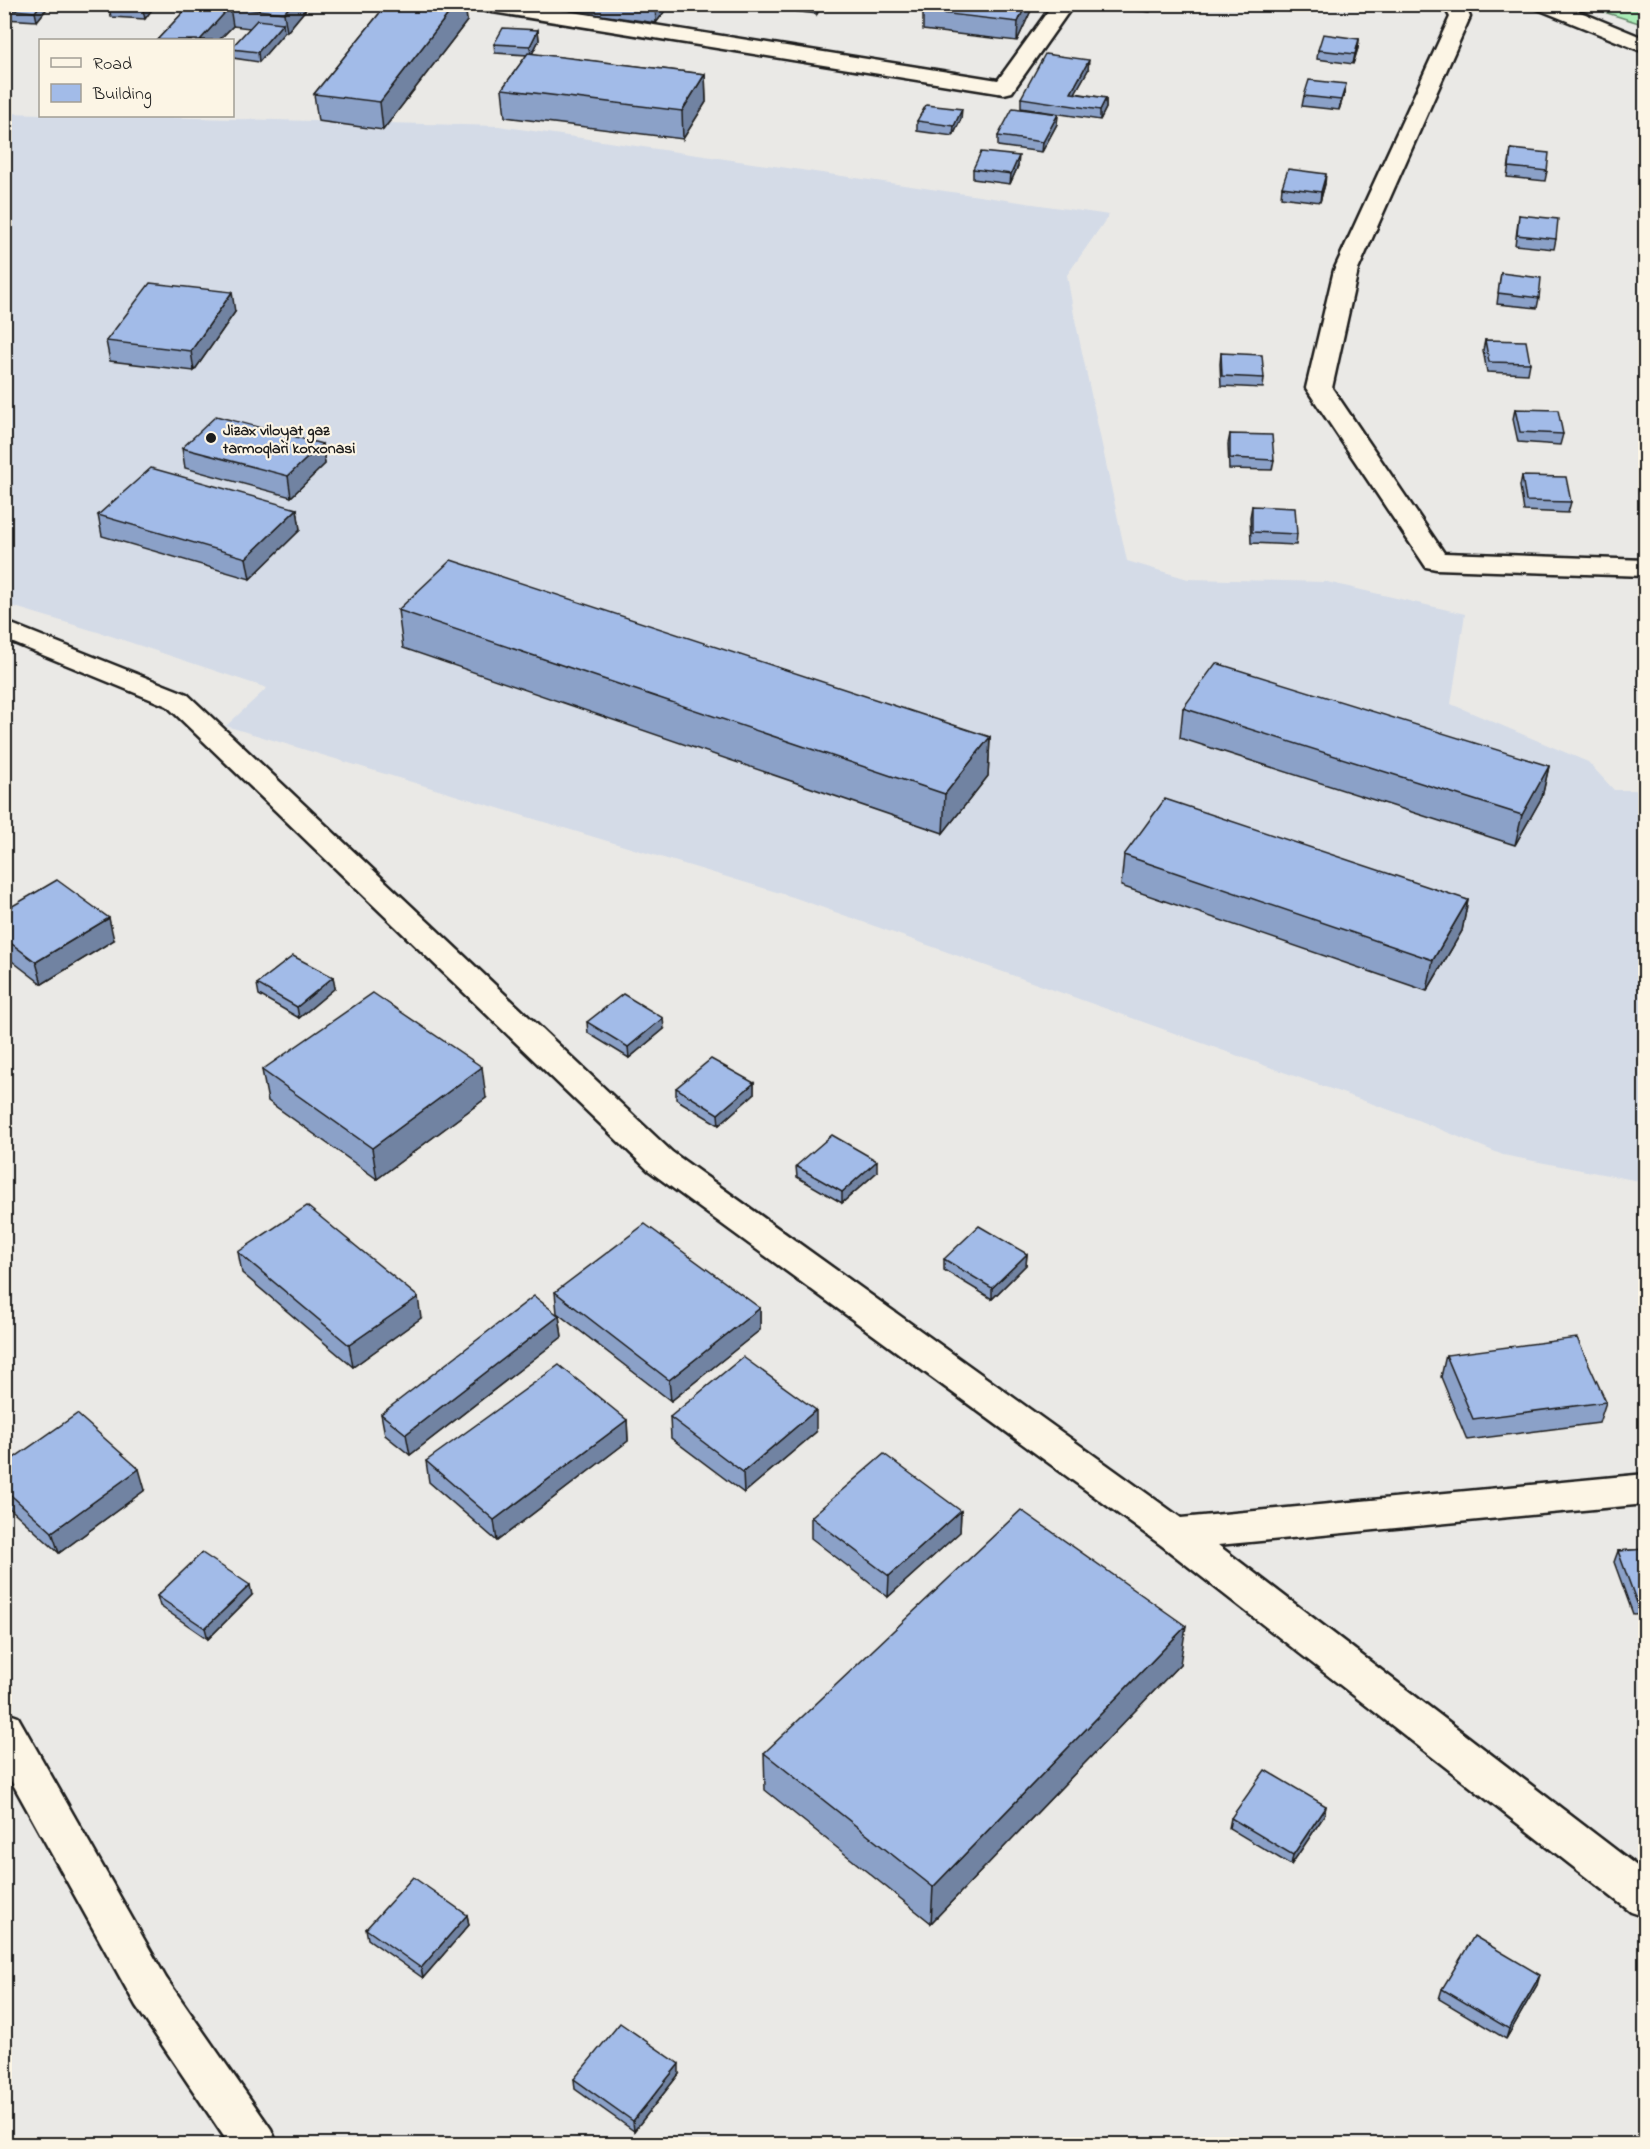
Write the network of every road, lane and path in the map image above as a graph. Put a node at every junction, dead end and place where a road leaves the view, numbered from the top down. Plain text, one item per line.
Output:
1 (480, 4) edge
2 (1064, 4) edge
3 (1453, 4) edge
4 (1542, 4) edge
5 (1646, 47) edge
6 (1646, 568) edge
7 (4, 629) edge
8 (1646, 1489) edge
9 (1175, 1534) junction
10 (4, 1729) edge
11 (1646, 1898) edge
12 (255, 2145) edge

1 - 2 street
3 - 6 street
4 - 5 street
7 - 9 street
8 - 9 street
9 - 11 street
10 - 12 street

